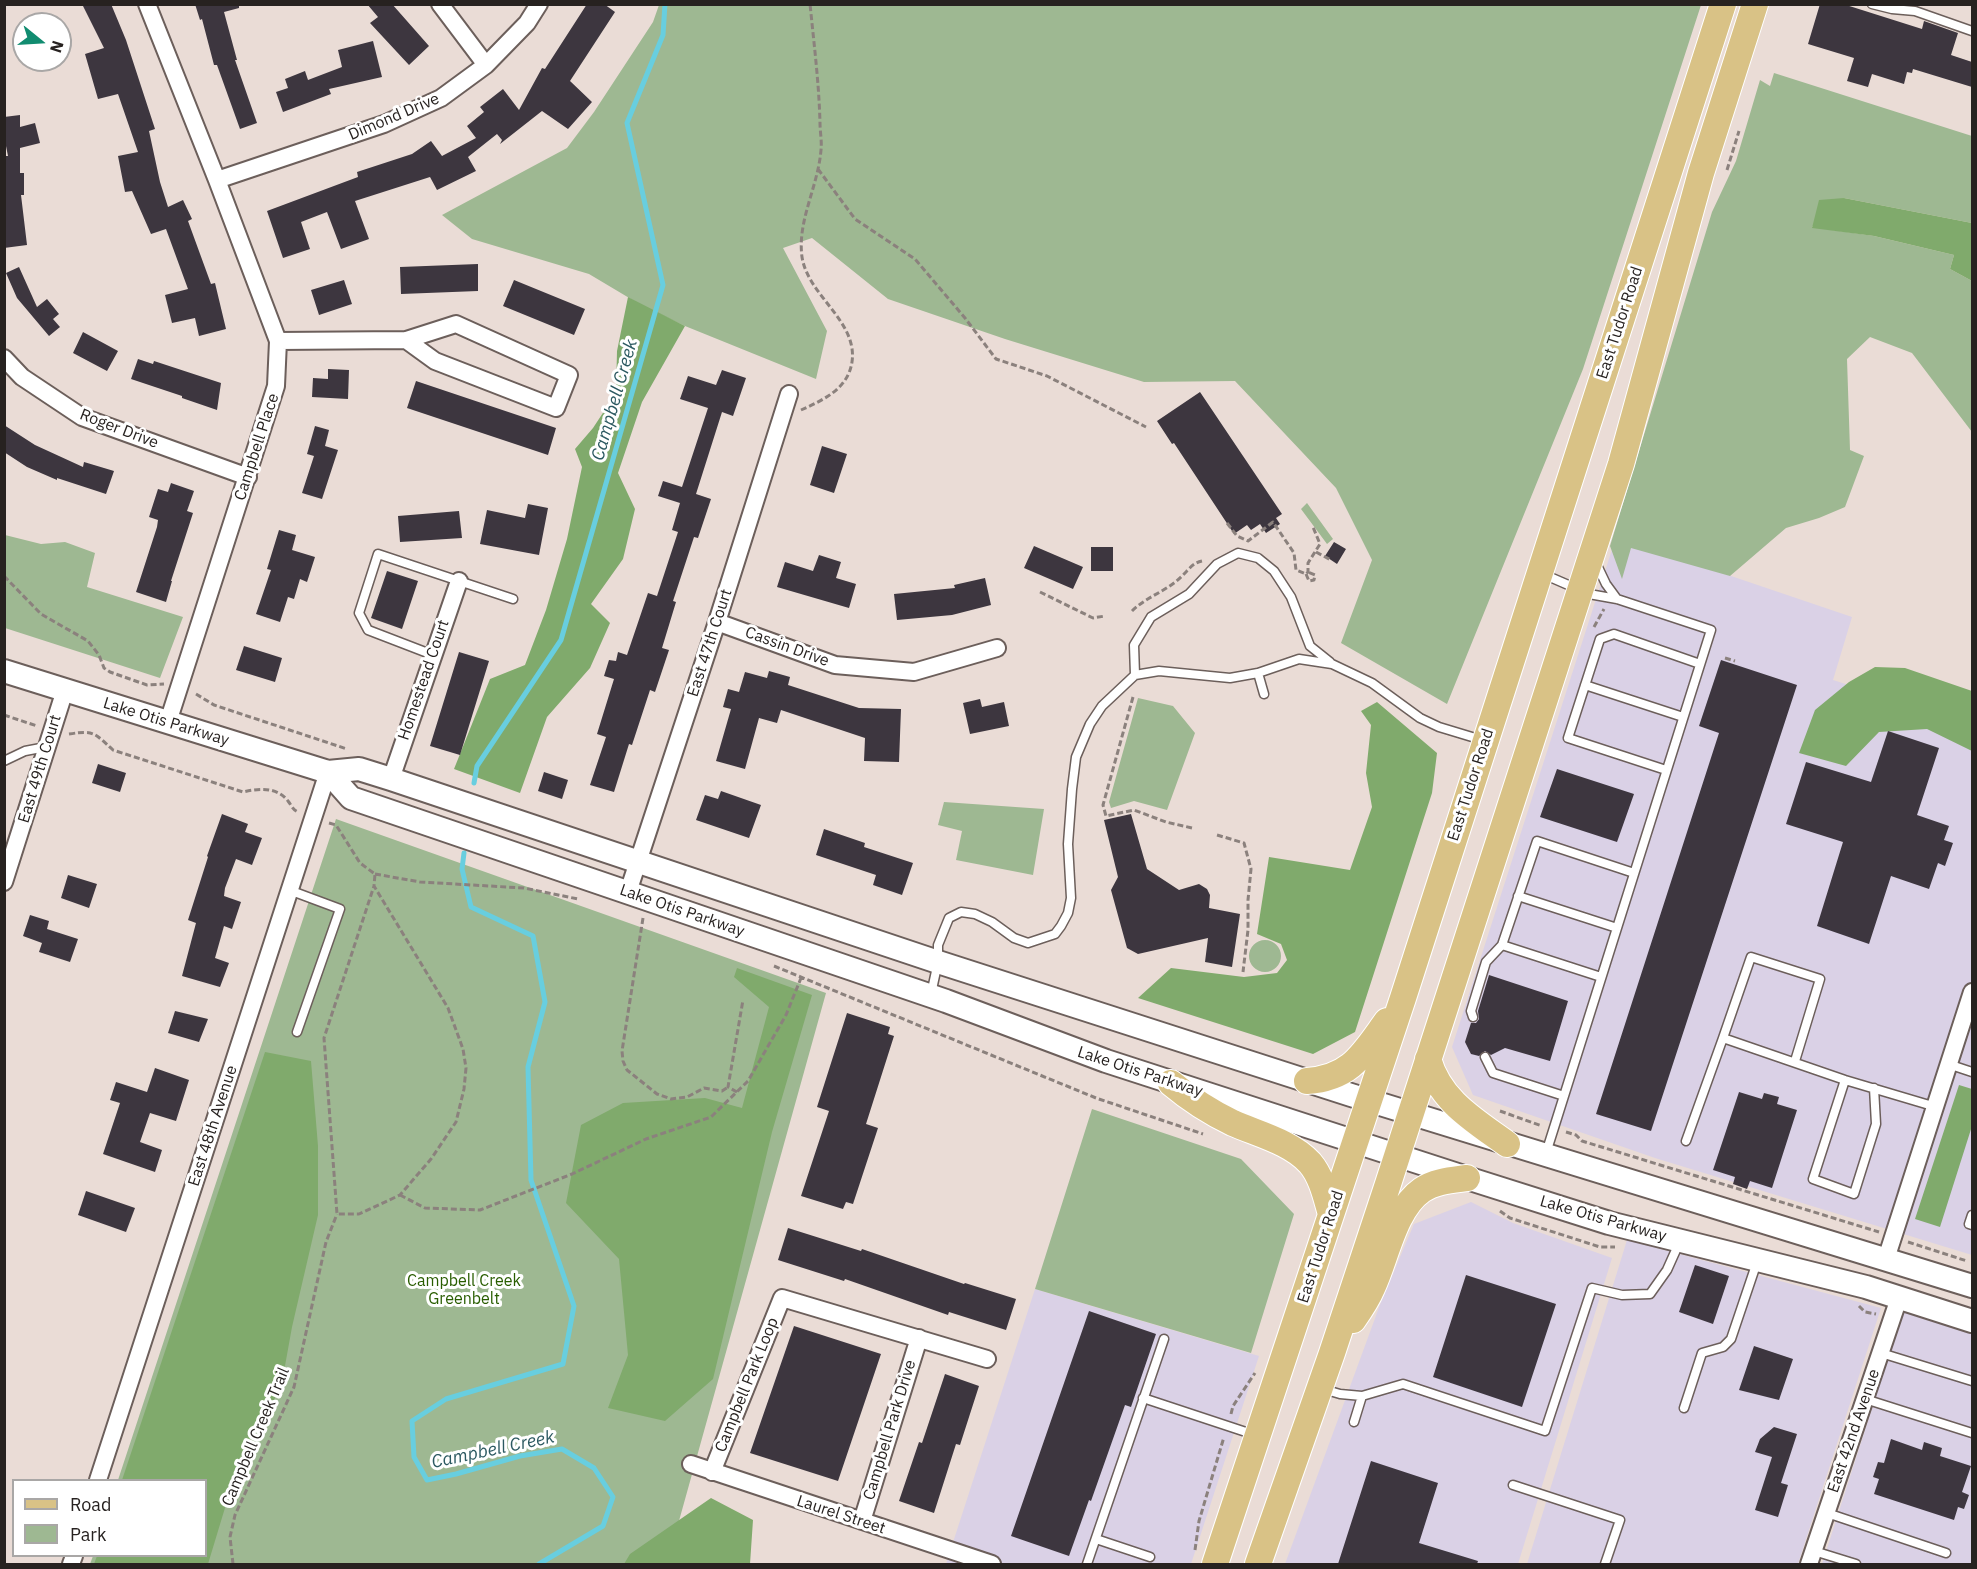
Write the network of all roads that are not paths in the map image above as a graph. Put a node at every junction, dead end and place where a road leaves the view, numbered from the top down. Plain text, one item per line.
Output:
1 (147, 4) edge
2 (440, 4) edge
3 (539, 4) edge
4 (1723, 4) edge
5 (1755, 4) edge
6 (1872, 4) edge
7 (1916, 8) edge
8 (1972, 31) edge
9 (486, 65) junction
10 (217, 180) junction
11 (406, 340) junction
12 (278, 342) junction
13 (4, 358) edge
14 (789, 394) dead end
15 (248, 477) junction
16 (1593, 553) junction
17 (1540, 573) junction
18 (459, 581) junction
19 (1580, 591) junction
20 (513, 599) dead end
21 (1617, 599) junction
22 (717, 622) junction
23 (997, 648) dead end
24 (434, 655) junction
25 (1332, 664) junction
26 (1700, 664) junction
27 (4, 671) edge
28 (1258, 674) junction
29 (1137, 675) junction
30 (1585, 685) junction
31 (64, 690) junction
32 (1264, 694) dead end
33 (1683, 717) junction
34 (168, 722) junction
35 (1486, 741) junction
36 (47, 747) junction
37 (4, 760) edge
38 (1666, 770) junction
39 (328, 772) junction
40 (391, 779) junction
41 (639, 860) junction
42 (1634, 873) junction
43 (4, 882) edge
44 (289, 890) junction
45 (628, 892) junction
46 (1518, 896) junction
47 (1617, 928) junction
48 (1502, 945) junction
49 (938, 962) junction
50 (1601, 977) junction
51 (1972, 992) edge
52 (931, 996) junction
53 (1402, 998) junction
54 (1473, 1017) dead end
55 (297, 1032) dead end
56 (1723, 1038) junction
57 (1485, 1057) dead end
58 (1428, 1059) junction
59 (1794, 1061) junction
60 (1948, 1064) junction
61 (1972, 1072) edge
62 (1845, 1080) junction
63 (1307, 1081) junction
64 (1171, 1083) junction
65 (1874, 1088) junction
66 (1564, 1096) junction
67 (1368, 1101) junction
68 (1936, 1107) junction
69 (1410, 1113) junction
70 (1686, 1141) dead end
71 (1355, 1142) junction
72 (1507, 1144) junction
73 (1397, 1155) junction
74 (1545, 1156) junction
75 (1467, 1178) junction
76 (1331, 1214) junction
77 (1972, 1215) edge
78 (1972, 1225) edge
79 (1681, 1241) junction
80 (1886, 1259) junction
81 (1767, 1261) junction
82 (1972, 1286) edge
83 (1899, 1298) junction
84 (1972, 1301) edge
85 (1972, 1321) edge
86 (919, 1338) junction
87 (1164, 1339) dead end
88 (1332, 1353) junction
89 (1881, 1353) junction
90 (987, 1359) dead end
91 (1972, 1381) edge
92 (1320, 1388) junction
93 (1362, 1396) junction
94 (1143, 1398) junction
95 (1865, 1399) junction
96 (1684, 1408) dead end
97 (1353, 1422) dead end
98 (1972, 1433) edge
99 (1258, 1436) junction
100 (691, 1464) dead end
101 (712, 1472) junction
102 (98, 1479) edge
103 (1513, 1485) dead end
104 (1827, 1513) junction
105 (862, 1521) junction
106 (1096, 1539) junction
107 (1946, 1553) dead end
108 (1150, 1557) dead end
109 (1812, 1558) edge
110 (1205, 1559) edge
111 (992, 1564) edge
112 (1087, 1564) edge
113 (1258, 1564) edge
114 (1605, 1564) edge
115 (1856, 1564) edge

1 - 10 street, Campbell Place
2 - 9 street
3 - 9 street, Dimond Drive
4 - 17 main road, East Tudor Road
5 - 16 main road
6 - 7 lane
7 - 8 lane
9 - 10 street, Dimond Drive
10 - 12 street, Campbell Place
11 - 11 street
11 - 12 street
12 - 15 street, Campbell Place
13 - 15 street, Roger Drive
14 - 22 street, East 47th Court
15 - 34 street, Campbell Place
16 - 19 main road
16 - 21 lane
17 - 19 lane
17 - 35 main road, East Tudor Road
18 - 20 lane
18 - 24 street, Homestead Court
18 - 24 lane
19 - 21 lane
19 - 58 main road
21 - 26 lane
22 - 23 street, Cassin Drive
22 - 41 street, East 47th Court
24 - 40 street, Homestead Court
25 - 28 lane
25 - 29 lane
25 - 35 lane
26 - 30 lane
26 - 33 lane
27 - 31 main road, Lake Otis Parkway
28 - 29 lane
28 - 32 lane
29 - 49 lane
30 - 33 lane
30 - 38 lane
31 - 34 main road, Lake Otis Parkway
31 - 36 street, East 49th Court
33 - 38 lane
34 - 39 main road, Lake Otis Parkway
35 - 53 main road, East Tudor Road
36 - 37 lane
36 - 43 street, East 49th Court
38 - 42 lane
39 - 40 main road, Lake Otis Parkway
39 - 44 street, East 48th Avenue
39 - 45 main road, Lake Otis Parkway
40 - 41 main road, Lake Otis Parkway
41 - 45 street, East 47th Court
41 - 49 main road, Lake Otis Parkway
42 - 46 lane
42 - 47 lane
44 - 55 lane
44 - 102 street, East 48th Avenue
45 - 52 main road, Lake Otis Parkway
46 - 47 lane
46 - 48 lane
47 - 50 lane
48 - 50 lane
48 - 54 lane
49 - 52 lane
49 - 63 main road, Lake Otis Parkway
50 - 66 lane
51 - 60 street
52 - 64 main road, Lake Otis Parkway
53 - 63 main road
53 - 67 main road, East Tudor Road
56 - 59 lane
56 - 59 lane
56 - 70 lane
57 - 66 lane
58 - 69 main road
58 - 72 main road
59 - 62 lane
60 - 61 lane
60 - 68 street
62 - 65 lane
62 - 65 lane
63 - 67 main road, Lake Otis Parkway
64 - 71 main road, Lake Otis Parkway
64 - 76 main road
65 - 68 lane
66 - 74 lane
67 - 69 main road, Lake Otis Parkway
67 - 71 main road, East Tudor Road
68 - 80 street
69 - 72 main road, Lake Otis Parkway
69 - 73 main road
71 - 73 main road, Lake Otis Parkway
71 - 76 main road, East Tudor Road
72 - 74 main road, Lake Otis Parkway
73 - 75 main road, Lake Otis Parkway
73 - 88 main road
74 - 80 main road, Lake Otis Parkway
75 - 79 main road, Lake Otis Parkway
75 - 88 main road
76 - 99 main road, East Tudor Road
77 - 78 lane
79 - 81 main road, Lake Otis Parkway
79 - 93 lane
80 - 81 main road
80 - 82 main road, Lake Otis Parkway
81 - 83 main road, Lake Otis Parkway
81 - 96 lane
83 - 84 main road
83 - 85 main road, Lake Otis Parkway
83 - 89 street, East 42nd Avenue
86 - 90 street
86 - 101 street, Campbell Park Loop
86 - 105 street, Campbell Park Drive
87 - 94 lane
88 - 92 main road
89 - 91 lane
89 - 95 street, East 42nd Avenue
92 - 93 lane
92 - 113 main road
93 - 97 lane
94 - 99 lane
94 - 106 lane
95 - 98 lane
95 - 104 street, East 42nd Avenue
99 - 110 main road, East Tudor Road
100 - 101 street, Laurel Street
101 - 105 street, Laurel Street
103 - 114 lane
104 - 107 lane
104 - 109 street, East 42nd Avenue
105 - 111 street, Laurel Street
106 - 108 lane
106 - 112 lane
109 - 115 lane

